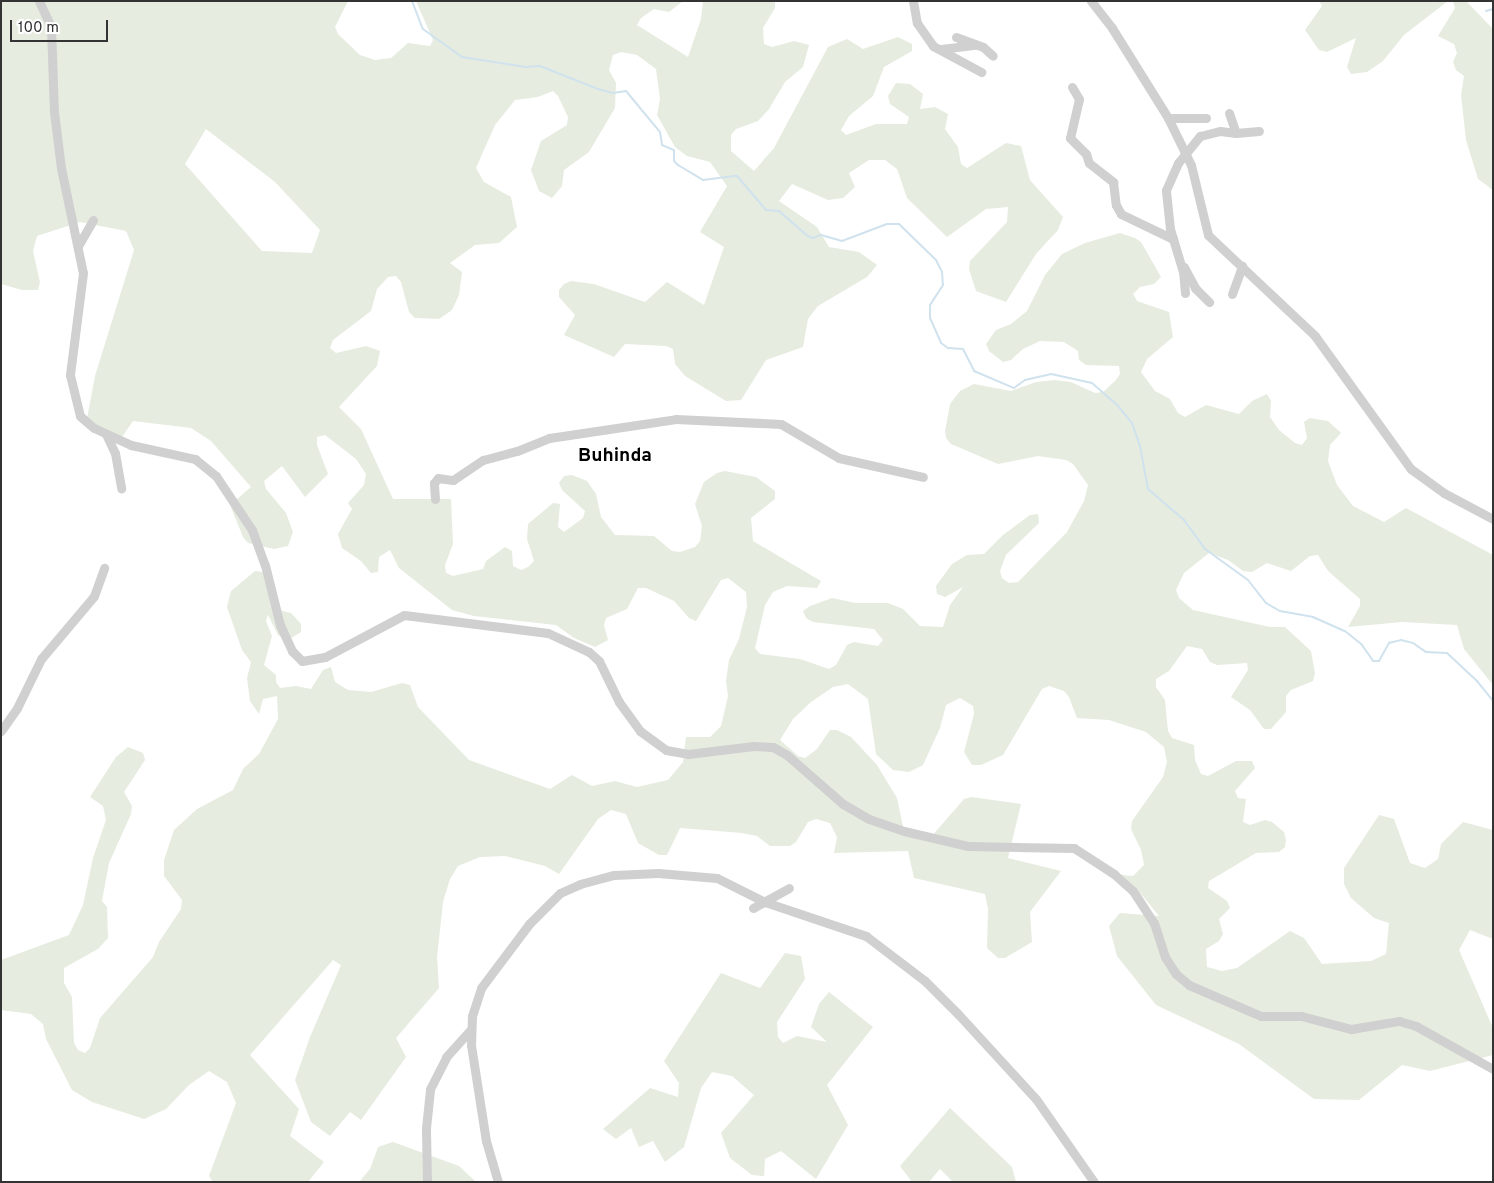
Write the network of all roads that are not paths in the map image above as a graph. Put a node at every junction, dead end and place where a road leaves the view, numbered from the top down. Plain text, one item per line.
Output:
1 (39, 1) edge
2 (913, 1) edge
3 (1091, 1) edge
4 (956, 37) dead end
5 (975, 45) junction
6 (933, 46) junction
7 (993, 56) dead end
8 (981, 72) dead end
9 (1072, 87) dead end
10 (1229, 113) dead end
11 (1168, 118) junction
12 (1206, 118) dead end
13 (1259, 131) dead end
14 (1236, 133) junction
15 (1185, 152) junction
16 (93, 220) dead end
17 (1173, 239) junction
18 (78, 246) junction
19 (1180, 260) junction
20 (1242, 266) junction
21 (1185, 293) dead end
22 (1232, 294) dead end
23 (1209, 302) dead end
24 (106, 434) junction
25 (923, 477) dead end
26 (120, 488) dead end
27 (435, 499) dead end
28 (1493, 519) edge
29 (104, 568) dead end
30 (1, 731) edge
31 (788, 888) dead end
32 (765, 902) junction
33 (753, 908) dead end
34 (470, 1030) junction
35 (1493, 1069) edge
36 (427, 1182) edge
37 (498, 1182) edge
38 (1094, 1182) edge

1 - 18 street
2 - 6 street
3 - 11 street
4 - 5 street
5 - 6 street
5 - 7 street
6 - 8 street
9 - 17 street
10 - 14 street
11 - 12 street
11 - 15 street
13 - 14 street
14 - 15 street
15 - 17 street
15 - 20 street
16 - 18 street
17 - 19 street
18 - 24 street
19 - 21 street
19 - 23 street
20 - 22 street
20 - 28 street
24 - 26 street
24 - 35 street
25 - 27 street
29 - 30 street
31 - 32 street
32 - 33 street
32 - 34 street
32 - 38 street
34 - 36 street
34 - 37 street

